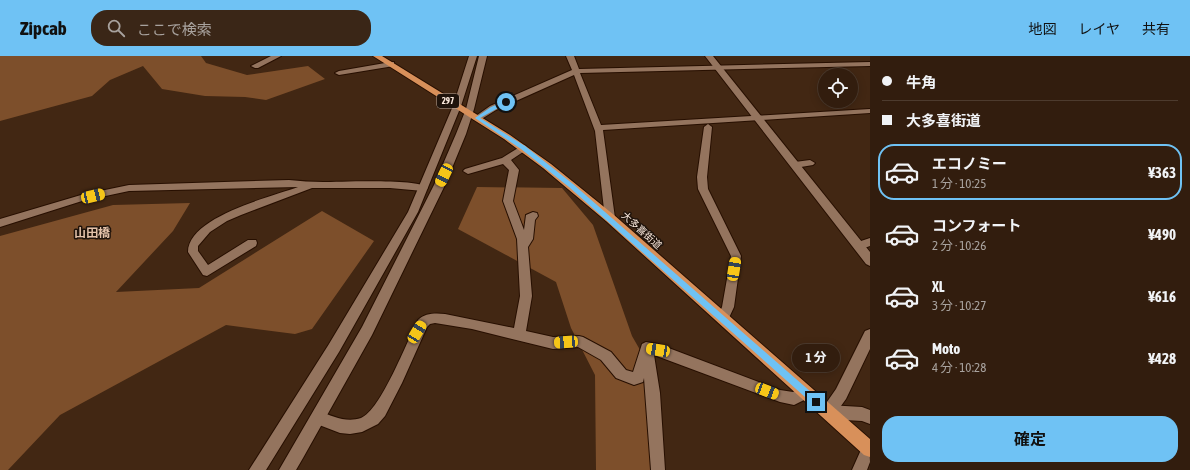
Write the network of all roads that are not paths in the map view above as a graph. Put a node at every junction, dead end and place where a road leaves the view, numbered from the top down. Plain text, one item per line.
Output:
1 (277, 56) edge
2 (378, 56) edge
3 (473, 56) edge
4 (483, 56) edge
5 (570, 56) edge
6 (709, 56) edge
7 (853, 56) edge
8 (391, 64) junction
9 (867, 64) edge
10 (255, 66) dead end
11 (718, 67) junction
12 (870, 70) edge
13 (576, 71) junction
14 (339, 73) dead end
15 (457, 106) junction
16 (870, 110) edge
17 (473, 116) junction
18 (870, 116) edge
19 (761, 121) junction
20 (708, 127) junction
21 (599, 132) junction
22 (523, 148) junction
23 (505, 160) junction
24 (810, 163) dead end
25 (795, 165) junction
26 (468, 171) dead end
27 (311, 186) junction
28 (423, 188) junction
29 (533, 216) dead end
30 (610, 218) junction
31 (0, 223) edge
32 (870, 242) edge
33 (252, 243) dead end
34 (859, 246) junction
35 (522, 247) junction
36 (870, 261) edge
37 (722, 318) junction
38 (519, 335) junction
39 (870, 335) edge
40 (646, 348) junction
41 (805, 392) junction
42 (828, 412) junction
43 (870, 417) edge
44 (319, 418) junction
45 (869, 448) edge
46 (257, 470) edge
47 (287, 470) edge
48 (658, 470) edge
49 (859, 470) edge

1 - 10 street
2 - 8 highway, 大多喜街道 / 297
3 - 15 street
4 - 17 street
5 - 13 street
6 - 11 street
7 - 9 street
8 - 14 street
8 - 15 highway, 大多喜街道 / 297
9 - 11 street
9 - 12 street
11 - 13 street
11 - 19 street
13 - 17 street
13 - 21 street
15 - 17 highway, 大多喜街道 / 297
15 - 28 street
16 - 19 street
17 - 22 highway, 大多喜街道 / 297
17 - 44 street
18 - 19 street
19 - 20 street
19 - 21 street
19 - 25 street
20 - 21 street
20 - 37 street
21 - 30 street
22 - 23 street
22 - 30 highway, 大多喜街道 / 297
23 - 26 street
23 - 35 street
24 - 25 street
25 - 34 street
27 - 28 street
27 - 31 street
27 - 33 street
28 - 46 street
29 - 35 street
30 - 37 highway, 大多喜街道 / 297
32 - 34 street
34 - 36 street
35 - 38 street
37 - 41 highway, 大多喜街道 / 297
38 - 40 street
38 - 44 street
39 - 42 street
40 - 41 street
40 - 48 street
41 - 42 highway, 大多喜街道 / 297
42 - 43 street
42 - 45 highway, 大多喜街道 / 297
44 - 47 street
45 - 49 street

